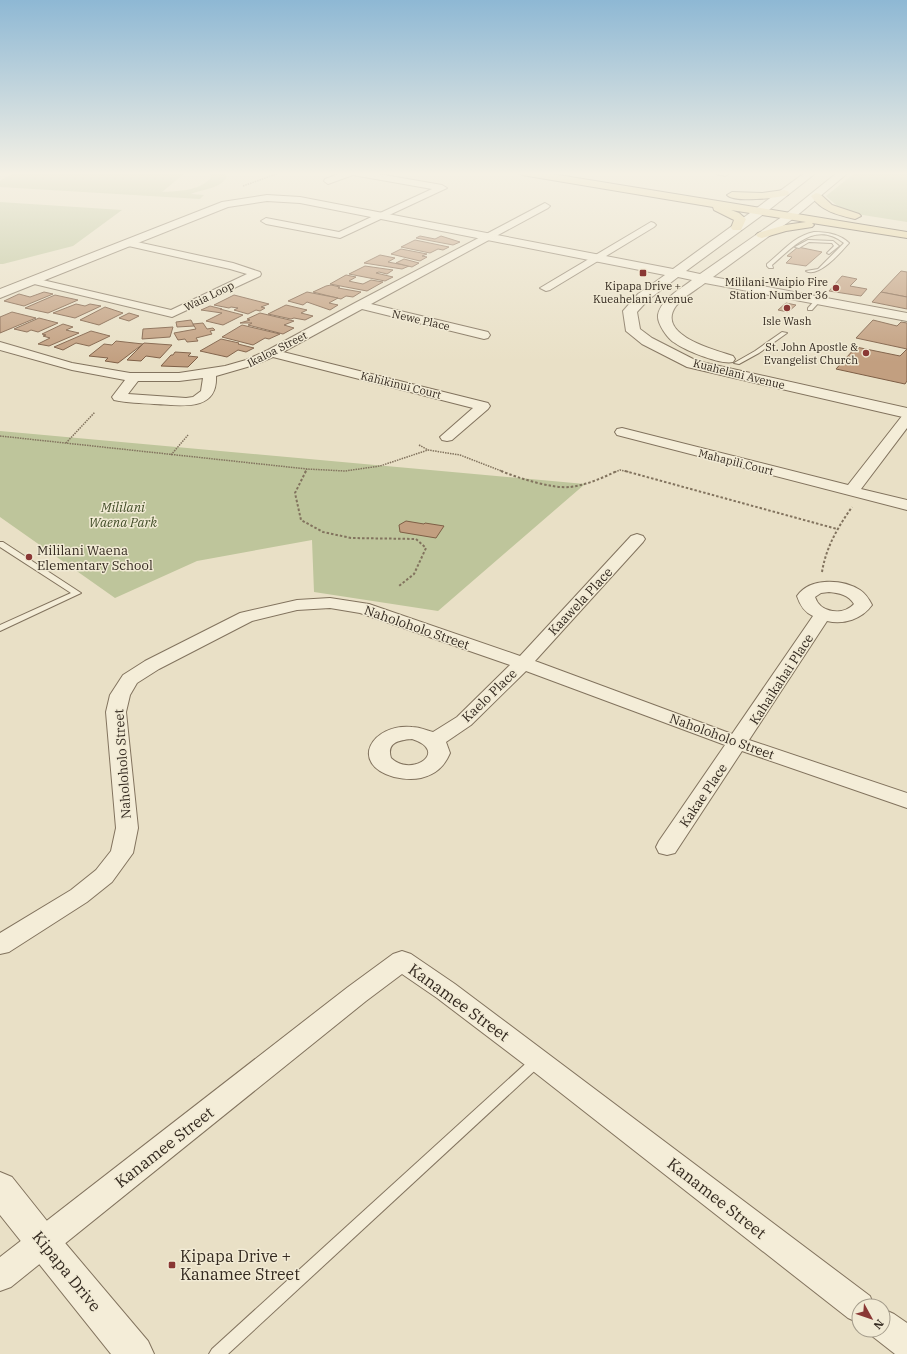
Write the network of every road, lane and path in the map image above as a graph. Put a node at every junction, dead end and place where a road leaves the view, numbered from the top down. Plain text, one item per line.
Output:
1 (150, 235) edge
2 (483, 235) edge
3 (634, 235) edge
4 (727, 235) edge
5 (762, 235) edge
6 (807, 235) edge
7 (831, 235) edge
8 (487, 236) junction
9 (834, 242) joint
10 (128, 244) junction
11 (597, 258) junction
12 (674, 273) junction
13 (703, 278) junction
14 (34, 281) junction
15 (546, 288) dead end
16 (0, 294) edge
17 (359, 305) junction
18 (907, 317) edge
19 (784, 333) dead end
20 (484, 334) dead end
21 (0, 346) edge
22 (272, 354) junction
23 (737, 363) junction
24 (209, 374) junction
25 (135, 376) junction
26 (891, 395) dead end
27 (95, 412) dead end
28 (907, 413) edge
29 (907, 419) edge
30 (622, 432) dead end
31 (188, 435) dead end
32 (0, 436) edge
33 (447, 437) dead end
34 (66, 443) junction
35 (419, 445) dead end
36 (428, 450) junction
37 (171, 455) junction
38 (307, 469) junction
39 (853, 498) junction
40 (907, 505) edge
41 (837, 529) junction
42 (637, 539) dead end
43 (0, 544) edge
44 (822, 579) dead end
45 (399, 586) dead end
46 (823, 614) dead end
47 (0, 628) edge
48 (523, 663) junction
49 (435, 740) dead end
50 (738, 743) junction
51 (907, 801) edge
52 (667, 848) dead end
53 (0, 945) edge
54 (538, 1060) junction
55 (0, 1188) edge
56 (42, 1243) junction
57 (0, 1276) edge
58 (851, 1300) edge
59 (891, 1331) edge
60 (907, 1343) edge
61 (135, 1354) edge
62 (217, 1354) edge

1 - 10 street
2 - 8 street
3 - 11 street
4 - 12 street, Kuahelani Avenue
5 - 13 street, Kuahelani Avenue
6 - 9 lane
7 - 9 lane
8 - 11 street
8 - 17 street, Ikaloa Street
10 - 14 street
10 - 14 street, Waia Loop
11 - 12 street
11 - 15 street
12 - 13 street
12 - 28 street, Kuahelani Avenue
13 - 18 street
13 - 23 street, Kuahelani Avenue
14 - 16 street
17 - 20 street, Newe Place
17 - 22 street, Ikaloa Street
19 - 23 lane
21 - 25 street, Ikaloa Street
22 - 24 street, Ikaloa Street
22 - 33 street, Kahikinui Court
23 - 26 street, Kuahelani Avenue
24 - 25 street, Ikaloa Street
24 - 25 street
27 - 34 path
29 - 39 street
30 - 39 street, Mahapili Court
31 - 37 path
32 - 34 path
34 - 37 path
35 - 36 path
36 - 38 path
36 - 41 path
37 - 38 path
38 - 45 path
39 - 40 street, Mahapili Court
39 - 41 path
41 - 44 path
42 - 48 street, Kaawela Place
43 - 47 lane
46 - 50 street, Kahaikahai Place
48 - 49 street, Kaelo Place
48 - 50 street, Naholoholo Street
48 - 53 street, Naholoholo Street
50 - 51 street, Naholoholo Street
50 - 52 street, Kakae Place
54 - 56 street, Kanamee Street
54 - 58 street, Kanamee Street
54 - 62 lane
55 - 56 street, Kipapa Drive
56 - 57 street
56 - 61 street, Kipapa Drive
59 - 60 street

